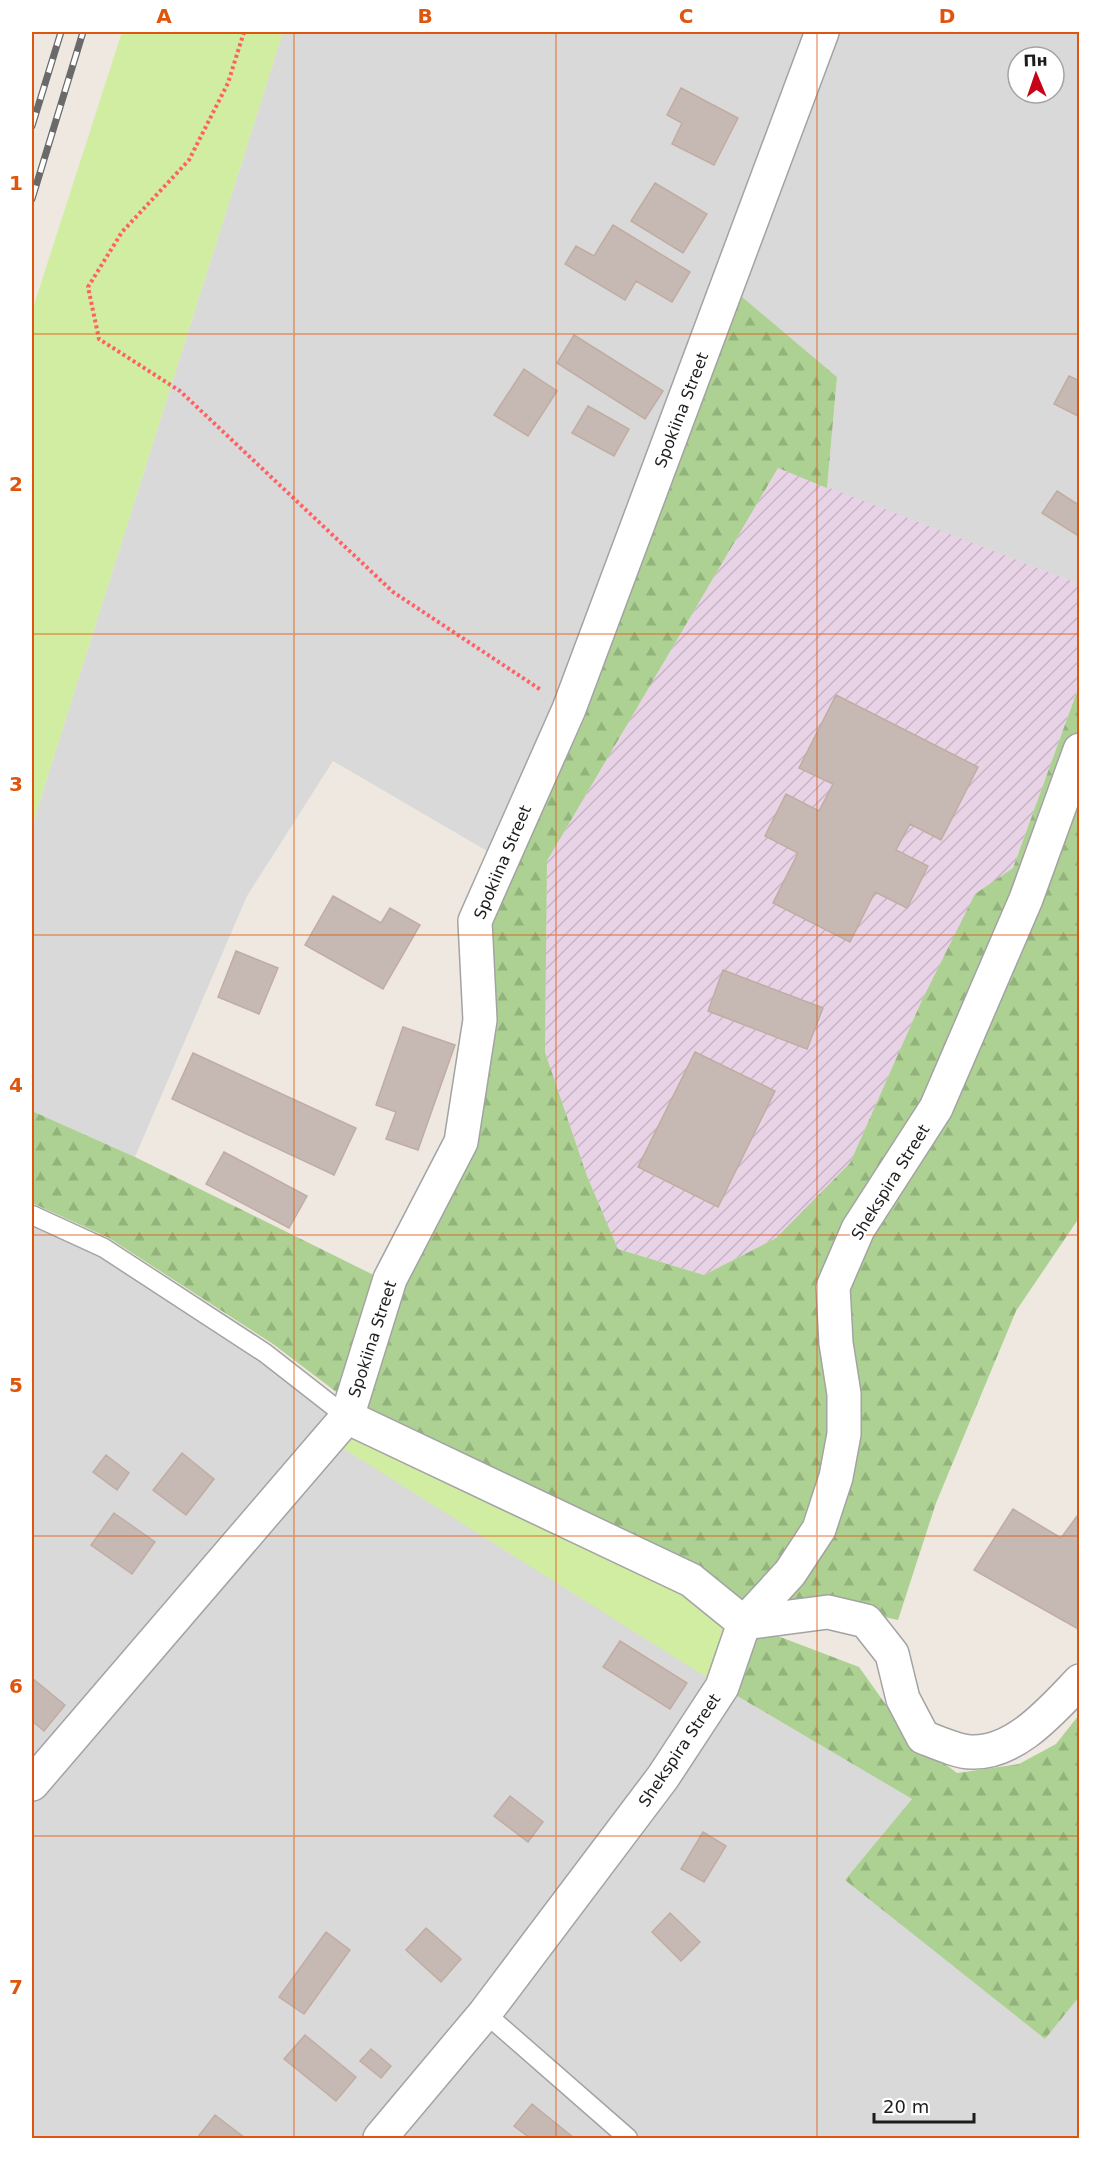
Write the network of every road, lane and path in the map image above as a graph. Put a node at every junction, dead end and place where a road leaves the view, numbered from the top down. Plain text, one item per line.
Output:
1 (244, 32) edge
2 (822, 32) edge
3 (569, 708) junction
4 (1080, 750) edge
5 (32, 1215) edge
6 (347, 1417) junction
7 (744, 1623) junction
8 (1080, 1681) edge
9 (32, 1784) edge
10 (485, 2013) junction
11 (380, 2139) edge
12 (628, 2139) edge

1 - 3 path
2 - 3 street, Spokiina Street
3 - 6 street, Spokiina Street
4 - 7 street, Shekspira Street
5 - 6 lane
6 - 7 street
6 - 9 street, Spokiina Street
7 - 8 street
7 - 10 street, Shekspira Street
10 - 11 street, Shekspira Street
10 - 12 lane

